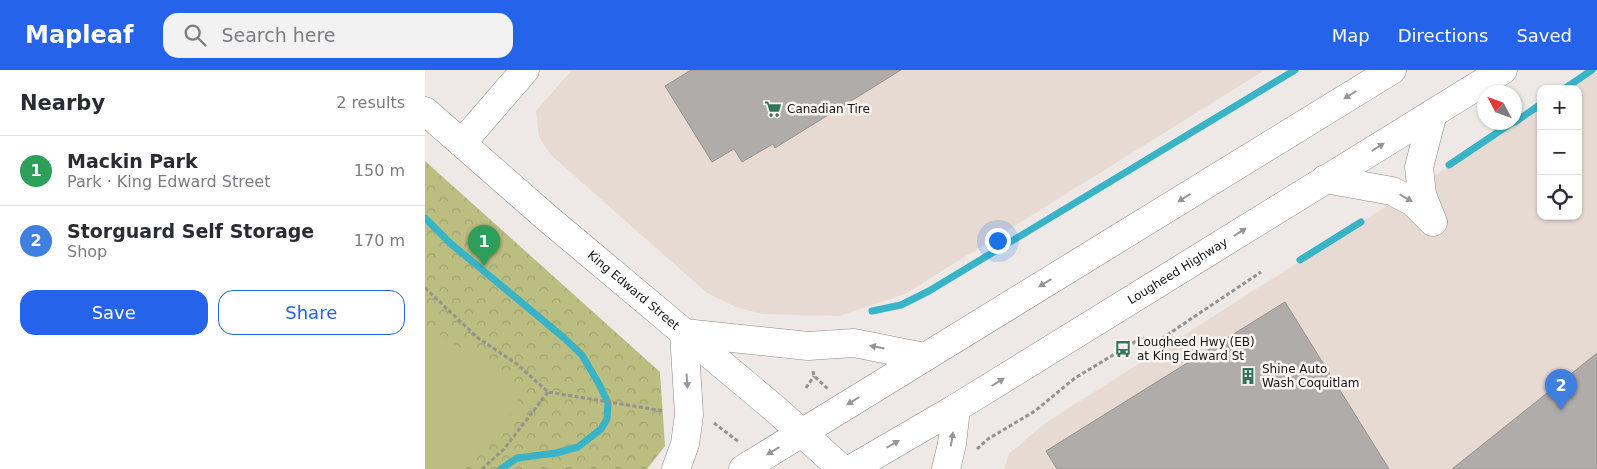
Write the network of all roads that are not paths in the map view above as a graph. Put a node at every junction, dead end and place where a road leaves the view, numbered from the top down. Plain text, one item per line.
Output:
1 (525, 70) edge
2 (1392, 70) edge
3 (1503, 70) edge
4 (425, 111) edge
5 (1433, 113) junction
6 (462, 143) junction
7 (1325, 180) junction
8 (684, 333) junction
9 (924, 357) junction
10 (956, 408) junction
11 (802, 432) junction
12 (676, 469) edge
13 (743, 469) edge
14 (842, 469) edge
15 (851, 469) edge
16 (946, 469) edge

1 - 6 main road
2 -> 9 main road
3 - 5 main road, Lougheed Highway
4 - 6 main road, King Edward Street
7 -> 5 main road, Lougheed Highway
7 -> 5 main road
6 - 8 main road, King Edward Street
10 -> 7 main road, Lougheed Highway
9 -> 8 main road
8 - 11 main road, King Edward Street
8 -> 12 main road
9 -> 11 main road
15 -> 10 main road, Lougheed Highway
16 -> 10 main road
11 -> 13 main road
11 - 14 main road, King Edward Street

